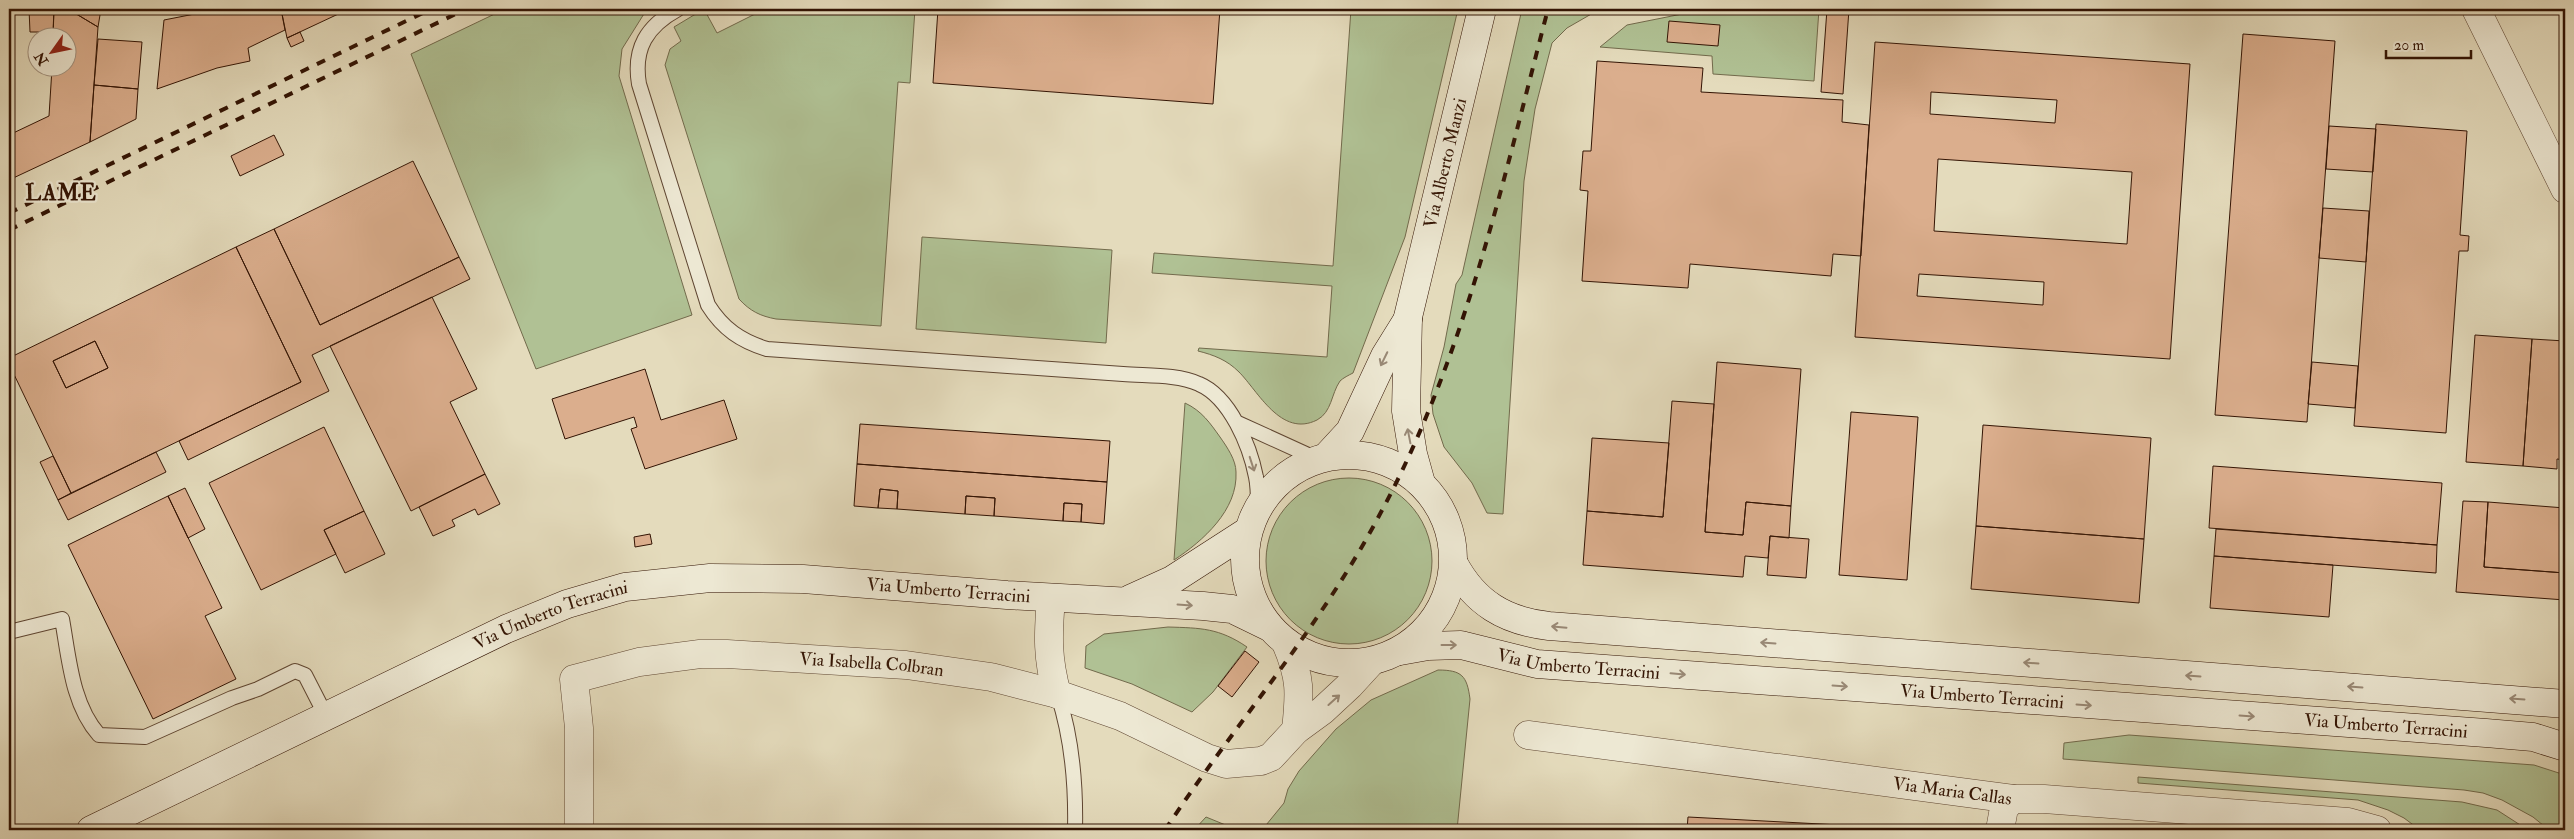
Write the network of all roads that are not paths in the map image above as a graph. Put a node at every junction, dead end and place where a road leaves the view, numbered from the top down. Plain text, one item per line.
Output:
1 (678, 9) edge
2 (1482, 9) edge
3 (2476, 9) edge
4 (2565, 190) edge
5 (1408, 317) junction
6 (1238, 423) junction
7 (1321, 458) junction
8 (1421, 483) junction
9 (1253, 519) junction
10 (1454, 564) junction
11 (1051, 598) junction
12 (1119, 602) junction
13 (9, 632) edge
14 (1278, 635) junction
15 (1400, 650) junction
16 (1372, 661) junction
17 (1058, 694) junction
18 (2565, 704) edge
19 (326, 716) junction
20 (1296, 730) junction
21 (1528, 735) dead end
22 (2565, 747) edge
23 (2014, 799) junction
24 (91, 830) edge
25 (579, 830) edge
26 (1075, 830) edge
27 (2000, 830) edge
28 (2377, 830) edge

1 - 6 lane
2 - 5 street, Via Alberto Manzi
3 - 4 street
5 -> 7 street, Via Alberto Manzi
8 -> 5 street, Via Alberto Manzi
6 - 7 lane
6 -> 9 lane
7 - 8 street
7 - 9 street
8 - 10 street
9 - 12 street, Via Umberto Terracini
9 - 14 street
10 - 15 street
18 -> 10 street, Via Umberto Terracini
11 - 12 street, Via Umberto Terracini
11 - 17 street, Via Umberto Terracini
11 - 19 street, Via Umberto Terracini
12 -> 14 street, Via Umberto Terracini
13 - 19 lane
14 - 16 street, Via Umberto Terracini
14 - 20 street
15 - 16 street
15 -> 22 street, Via Umberto Terracini
20 -> 16 street, Via Isabella Colbran
17 - 20 street, Via Isabella Colbran
17 - 25 street, Via Isabella Colbran
17 - 26 lane, Via Umberto Terracini
19 - 24 street, Via Umberto Terracini
21 - 23 street, Via Maria Callas
23 - 27 street
23 - 28 street, Via Maria Callas

